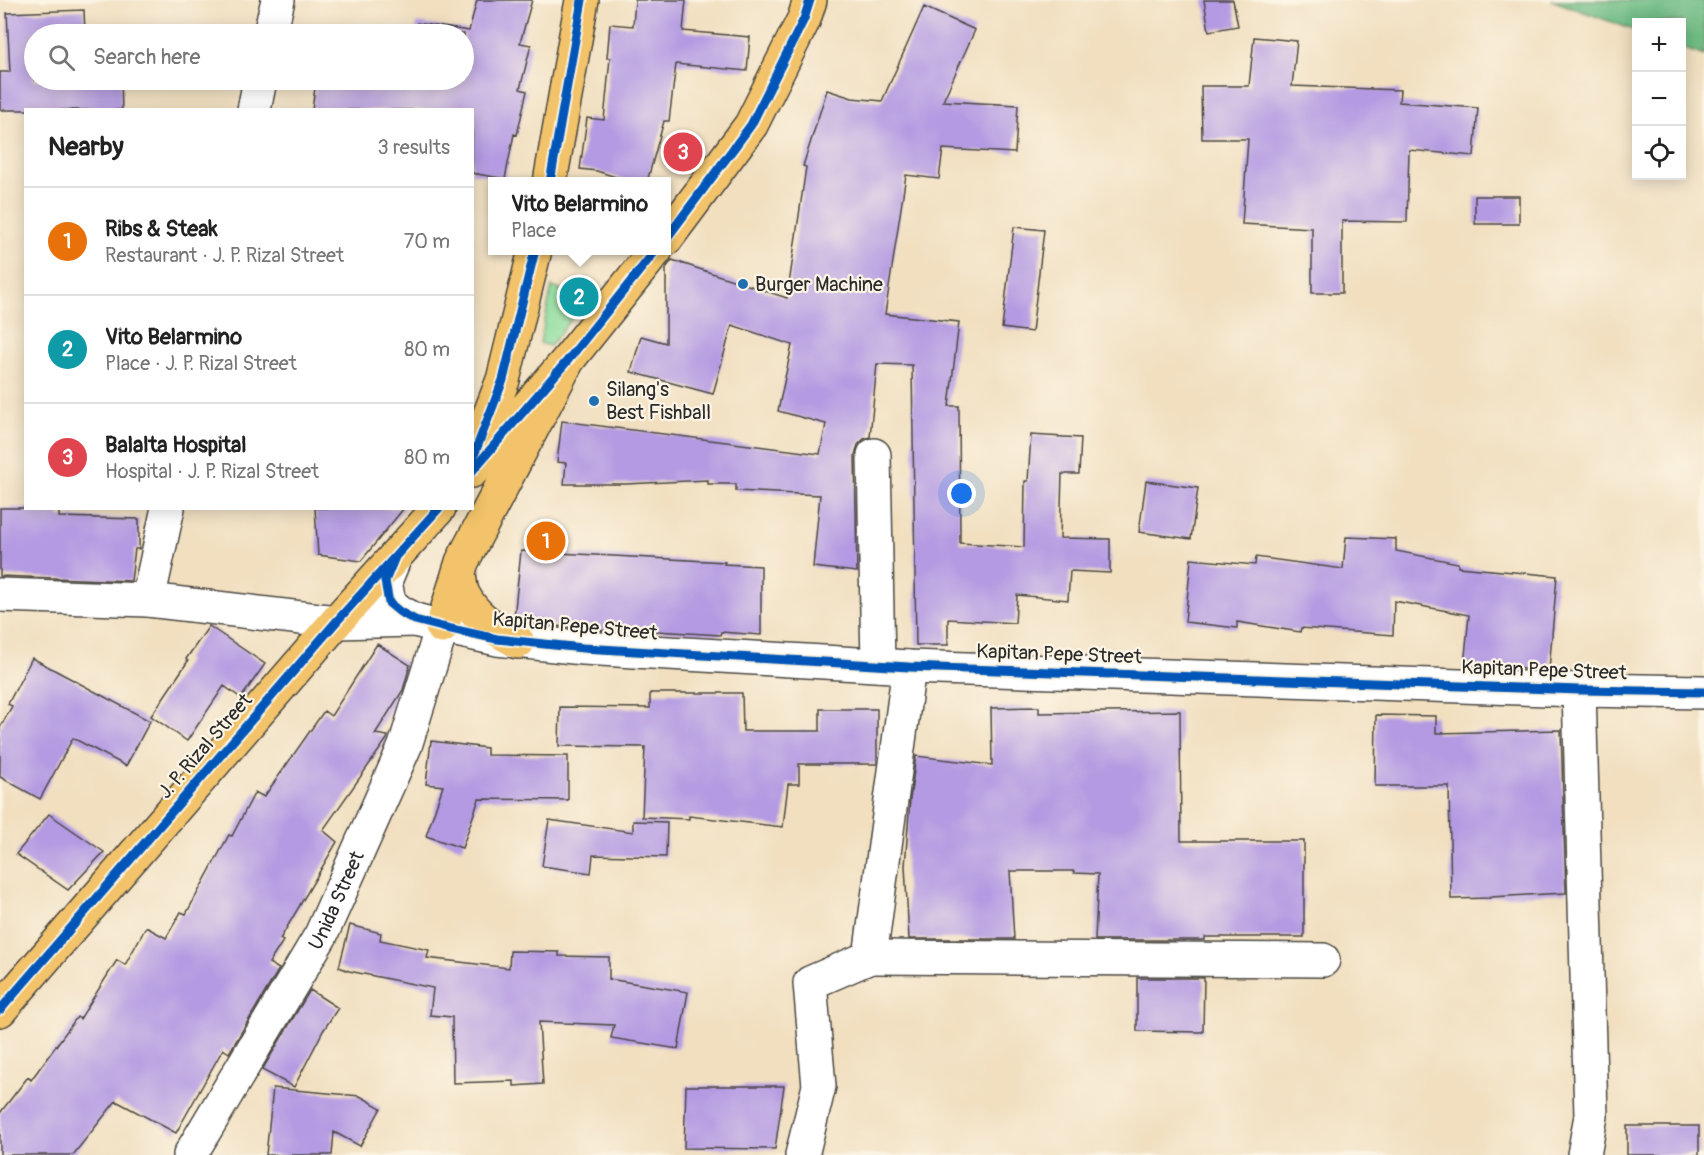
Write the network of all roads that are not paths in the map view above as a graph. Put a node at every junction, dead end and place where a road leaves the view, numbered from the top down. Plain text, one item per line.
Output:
1 (278, 0) edge
2 (582, 0) edge
3 (810, 0) edge
4 (272, 24) edge
5 (258, 90) edge
6 (254, 108) edge
7 (551, 177) edge
8 (671, 231) edge
9 (534, 255) edge
10 (652, 255) edge
11 (568, 360) junction
12 (474, 455) edge
13 (874, 455) dead end
14 (474, 469) edge
15 (168, 510) edge
16 (437, 510) edge
17 (395, 557) junction
18 (459, 572) junction
19 (0, 594) edge
20 (148, 600) junction
21 (336, 622) junction
22 (429, 623) junction
23 (518, 642) junction
24 (893, 666) junction
25 (1579, 690) junction
26 (1704, 692) edge
27 (870, 957) junction
28 (1323, 960) dead end
29 (0, 1010) edge
30 (190, 1155) edge
31 (802, 1155) edge
32 (1584, 1155) edge

1 - 4 street
2 - 7 main road
3 - 8 main road
5 - 6 street
9 - 12 main road
10 - 11 main road
11 - 14 main road
11 - 18 main road
13 - 24 street
15 - 20 street
16 - 17 main road, J. P. Rizal Street
17 - 21 main road, J. P. Rizal Street
17 - 22 street
18 - 22 main road
18 - 23 main road
19 - 20 street
20 - 21 street
21 - 22 street
21 - 29 main road, J. P. Rizal Street
22 - 23 street, Kapitan Pepe Street
22 - 30 street, Unida Street
23 - 24 street, Kapitan Pepe Street
24 - 25 street, Kapitan Pepe Street
24 - 27 street
25 - 26 street, Kapitan Pepe Street
25 - 32 street
27 - 28 street
27 - 31 street

